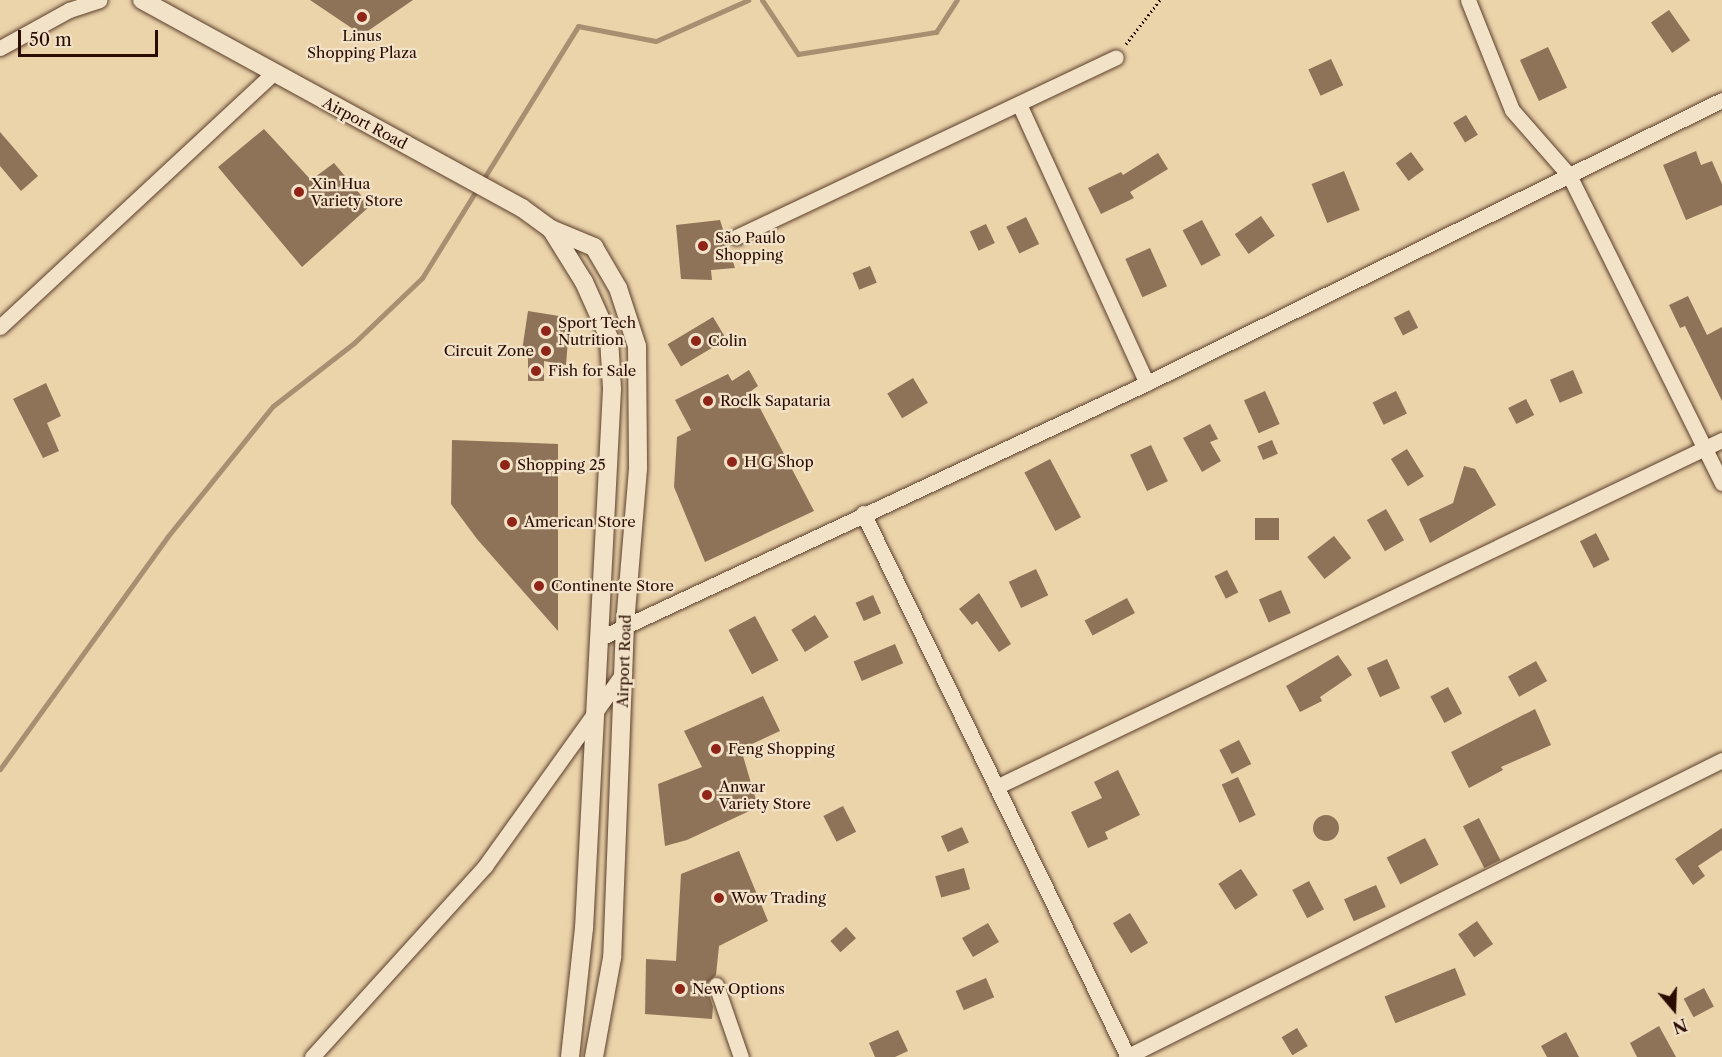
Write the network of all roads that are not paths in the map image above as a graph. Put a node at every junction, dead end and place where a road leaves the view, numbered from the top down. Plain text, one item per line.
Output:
1 (99, 0) edge
2 (142, 0) edge
3 (164, 0) edge
4 (1468, 0) edge
5 (177, 21) junction
6 (0, 48) edge
7 (1116, 57) road end
8 (273, 73) junction
9 (1722, 100) edge
10 (1019, 104) junction
11 (1569, 175) junction
12 (551, 229) junction
13 (736, 237) dead end
14 (0, 327) edge
15 (1147, 383) junction
16 (1722, 440) edge
17 (1705, 448) junction
18 (1722, 483) edge
19 (863, 513) junction
20 (625, 624) junction
21 (600, 638) junction
22 (624, 672) junction
23 (596, 712) junction
24 (1722, 760) edge
25 (996, 787) junction
26 (716, 985) dead end
27 (312, 1057) edge
28 (570, 1057) edge
29 (594, 1057) edge
30 (741, 1057) edge
31 (1127, 1057) edge

1 - 6 street
2 - 5 street, Airport Road
3 - 5 street, Airport Road
4 - 11 street
5 - 8 street, Airport Road
7 - 10 street
8 - 12 street, Airport Road
8 - 14 street
9 - 11 street
10 - 13 street
10 - 15 street
11 - 15 street
11 - 17 street
12 - 20 street, Airport Road
12 - 21 street, Airport Road
15 - 19 street
16 - 17 street
17 - 18 street
17 - 25 street
19 - 20 street
19 - 25 street
20 - 21 street
20 - 22 street, Airport Road
21 - 23 street, Airport Road
22 - 23 street
22 - 29 street, Airport Road
23 - 27 street
23 - 28 street, Airport Road
24 - 31 street
25 - 31 street
26 - 30 street

